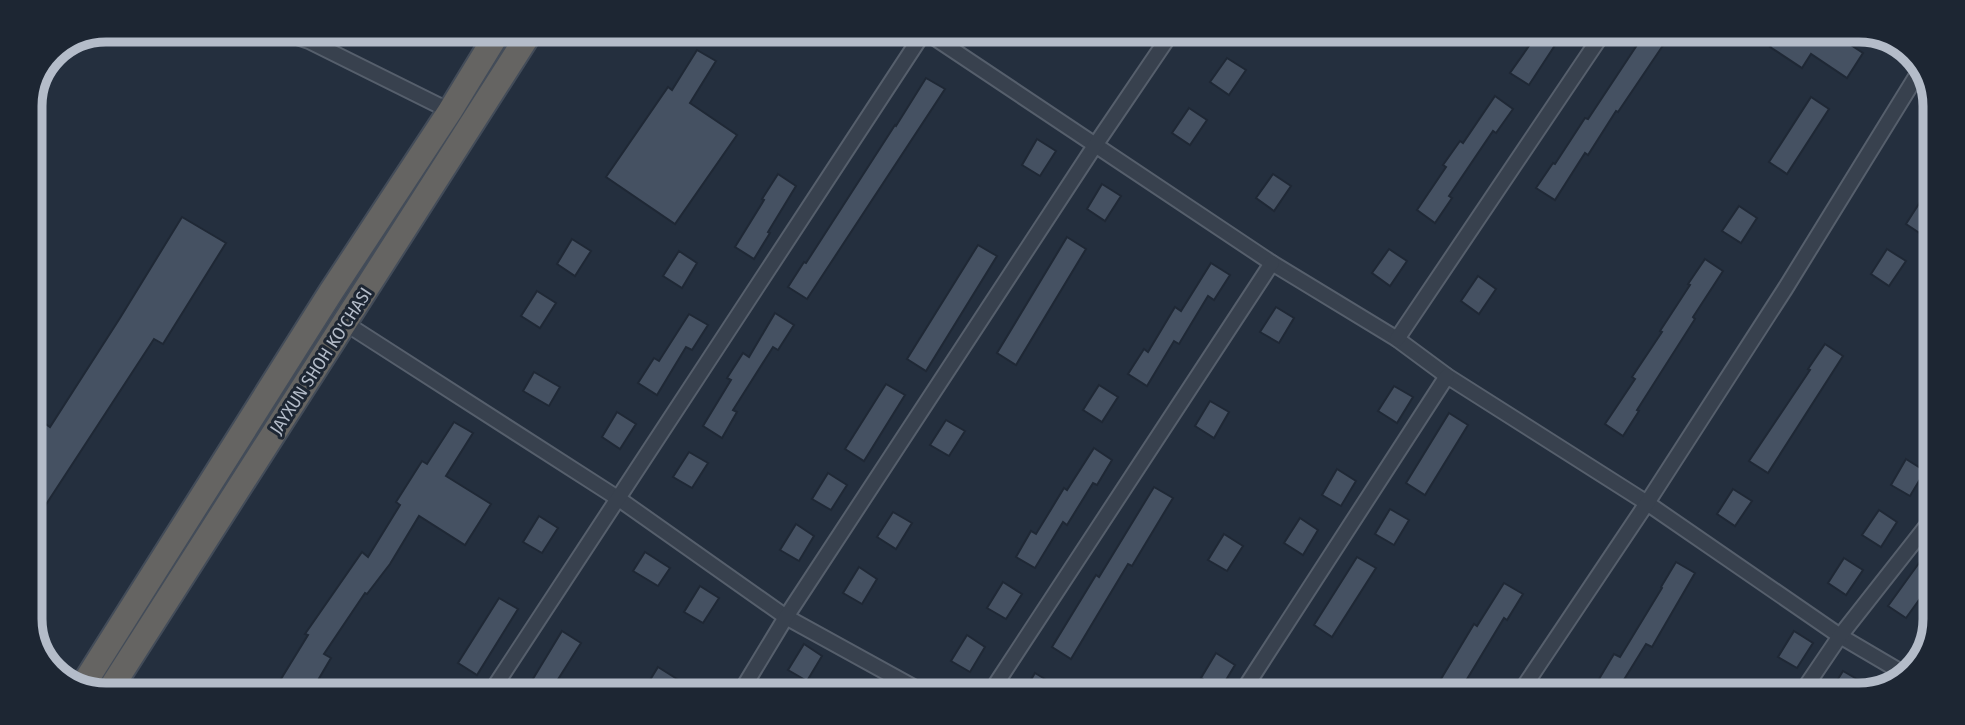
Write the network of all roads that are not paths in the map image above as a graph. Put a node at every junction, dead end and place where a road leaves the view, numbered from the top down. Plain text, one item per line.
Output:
1 (311, 42) edge
2 (492, 42) edge
3 (524, 42) edge
4 (918, 42) edge
5 (940, 42) edge
6 (1165, 42) edge
7 (1597, 42) edge
8 (1916, 77) edge
9 (450, 111) junction
10 (1096, 144) junction
11 (1272, 263) junction
12 (345, 323) junction
13 (1397, 339) junction
14 (1447, 376) junction
15 (619, 499) junction
16 (1647, 503) junction
17 (1923, 530) edge
18 (786, 617) junction
19 (1840, 636) junction
20 (1898, 670) edge
21 (86, 680) edge
22 (114, 683) edge
23 (497, 683) edge
24 (746, 683) edge
25 (906, 683) edge
26 (997, 683) edge
27 (1248, 683) edge
28 (1527, 683) edge
29 (1808, 683) edge

1 - 9 street
2 - 9 highway, JAYXUN SHOH KO'CHASI
3 - 12 highway, JAYXUN SHOH KO'CHASI
4 - 15 street
5 - 10 street
6 - 10 street
7 - 13 street
8 - 16 street
9 - 21 highway, JAYXUN SHOH KO'CHASI
10 - 11 street
10 - 18 street
11 - 13 street
11 - 26 street
12 - 15 street
12 - 22 highway, JAYXUN SHOH KO'CHASI
13 - 14 street
14 - 16 street
14 - 27 street
15 - 18 street
15 - 23 street
16 - 19 street
16 - 28 street
17 - 19 street
18 - 24 street
18 - 25 street
19 - 20 street
19 - 29 street

